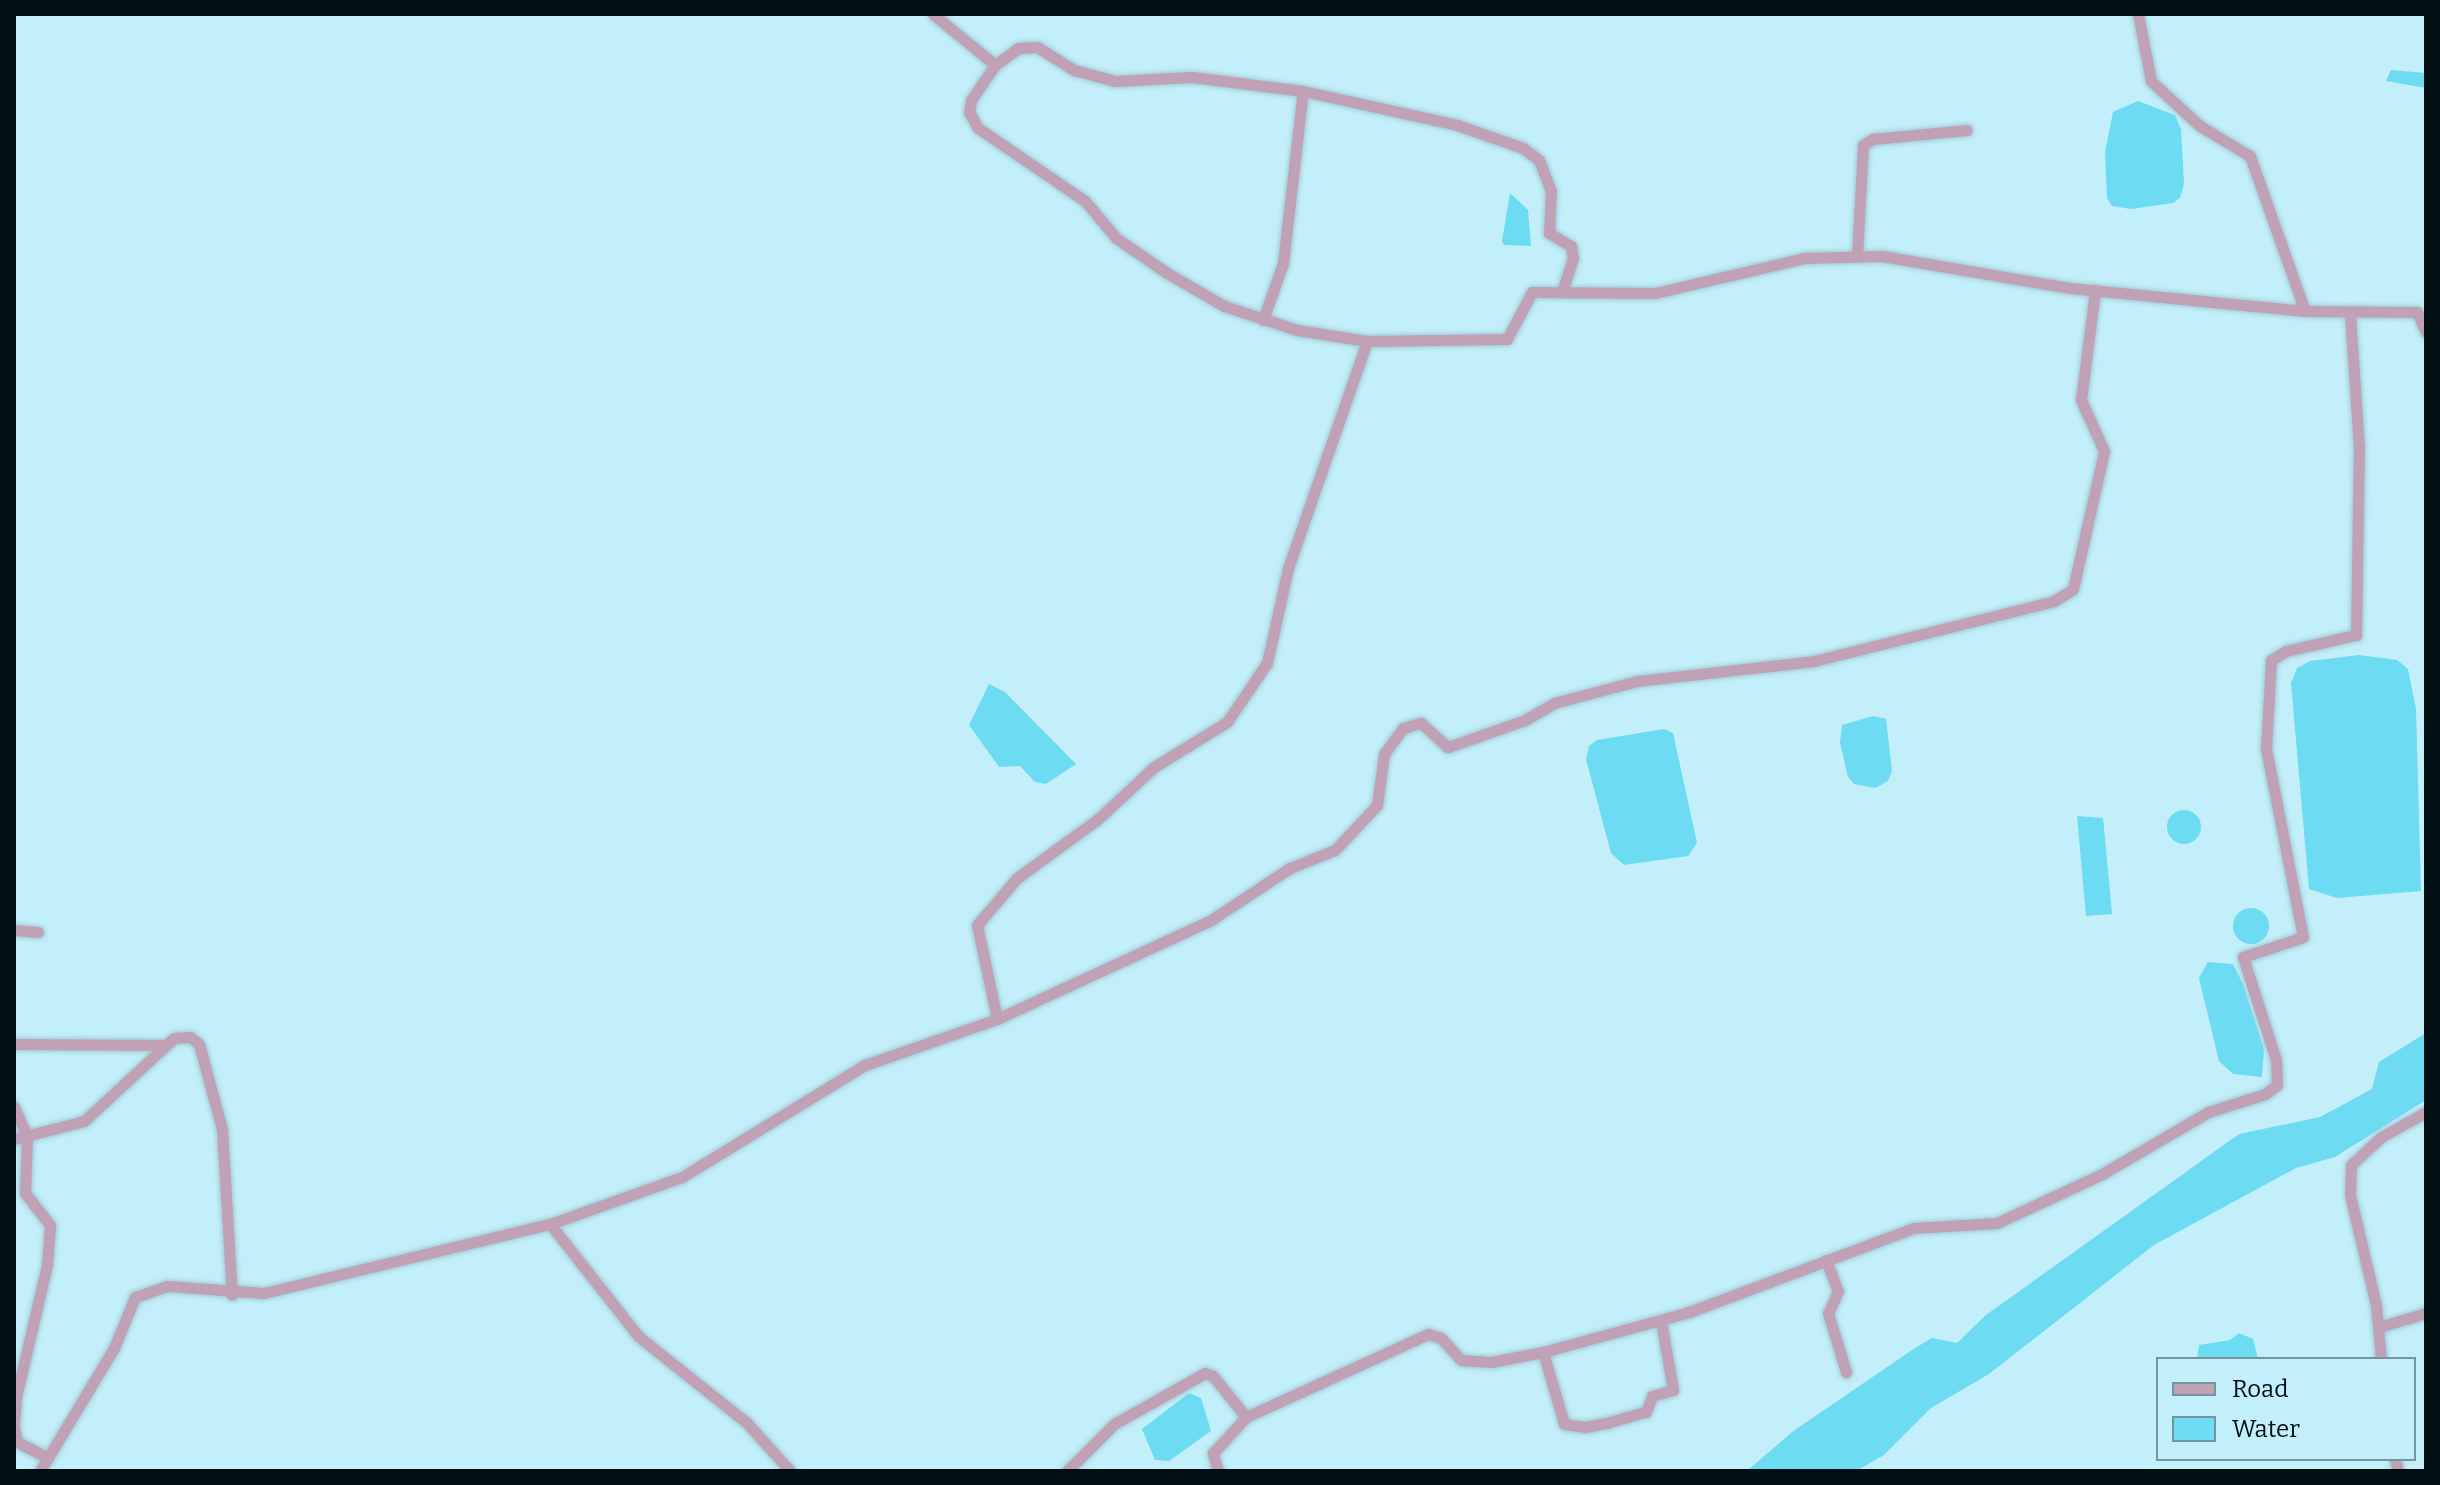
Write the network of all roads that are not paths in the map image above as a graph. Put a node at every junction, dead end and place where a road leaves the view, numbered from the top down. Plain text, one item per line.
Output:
1 (933, 14) edge
2 (2138, 14) edge
3 (995, 65) junction
4 (1303, 91) junction
5 (1967, 130) dead end
6 (1857, 256) junction
7 (2095, 290) junction
8 (1562, 291) junction
9 (2305, 311) junction
10 (2350, 312) junction
11 (1263, 320) junction
12 (2426, 332) edge
13 (1367, 341) junction
14 (14, 930) edge
15 (38, 932) dead end
16 (997, 1019) junction
17 (14, 1044) edge
18 (164, 1045) junction
19 (14, 1107) edge
20 (2426, 1112) edge
21 (27, 1136) junction
22 (14, 1139) edge
23 (550, 1224) junction
24 (1826, 1260) junction
25 (232, 1295) junction
26 (2426, 1313) edge
27 (1661, 1321) junction
28 (2379, 1327) junction
29 (1543, 1352) junction
30 (2381, 1357) edge
31 (1846, 1372) dead end
32 (1246, 1417) junction
33 (48, 1458) junction
34 (40, 1471) edge
35 (790, 1471) edge
36 (1067, 1471) edge
37 (1218, 1471) edge

1 - 3 street
2 - 9 street
3 - 4 street
3 - 11 street
4 - 8 street
4 - 11 street
5 - 6 street
6 - 7 street
6 - 8 street
7 - 9 street
7 - 16 street
8 - 13 street
9 - 10 street
10 - 12 street
10 - 24 street
11 - 13 street
13 - 16 street
14 - 15 street
16 - 23 street
17 - 18 street
18 - 21 street
18 - 25 street
19 - 21 street
20 - 28 street
21 - 22 street
21 - 33 street
23 - 25 street
23 - 35 street
24 - 27 street
24 - 31 street
25 - 33 street
26 - 28 street
27 - 29 street
27 - 29 street
28 - 30 street
29 - 32 street
32 - 36 street
32 - 37 street
33 - 34 street

